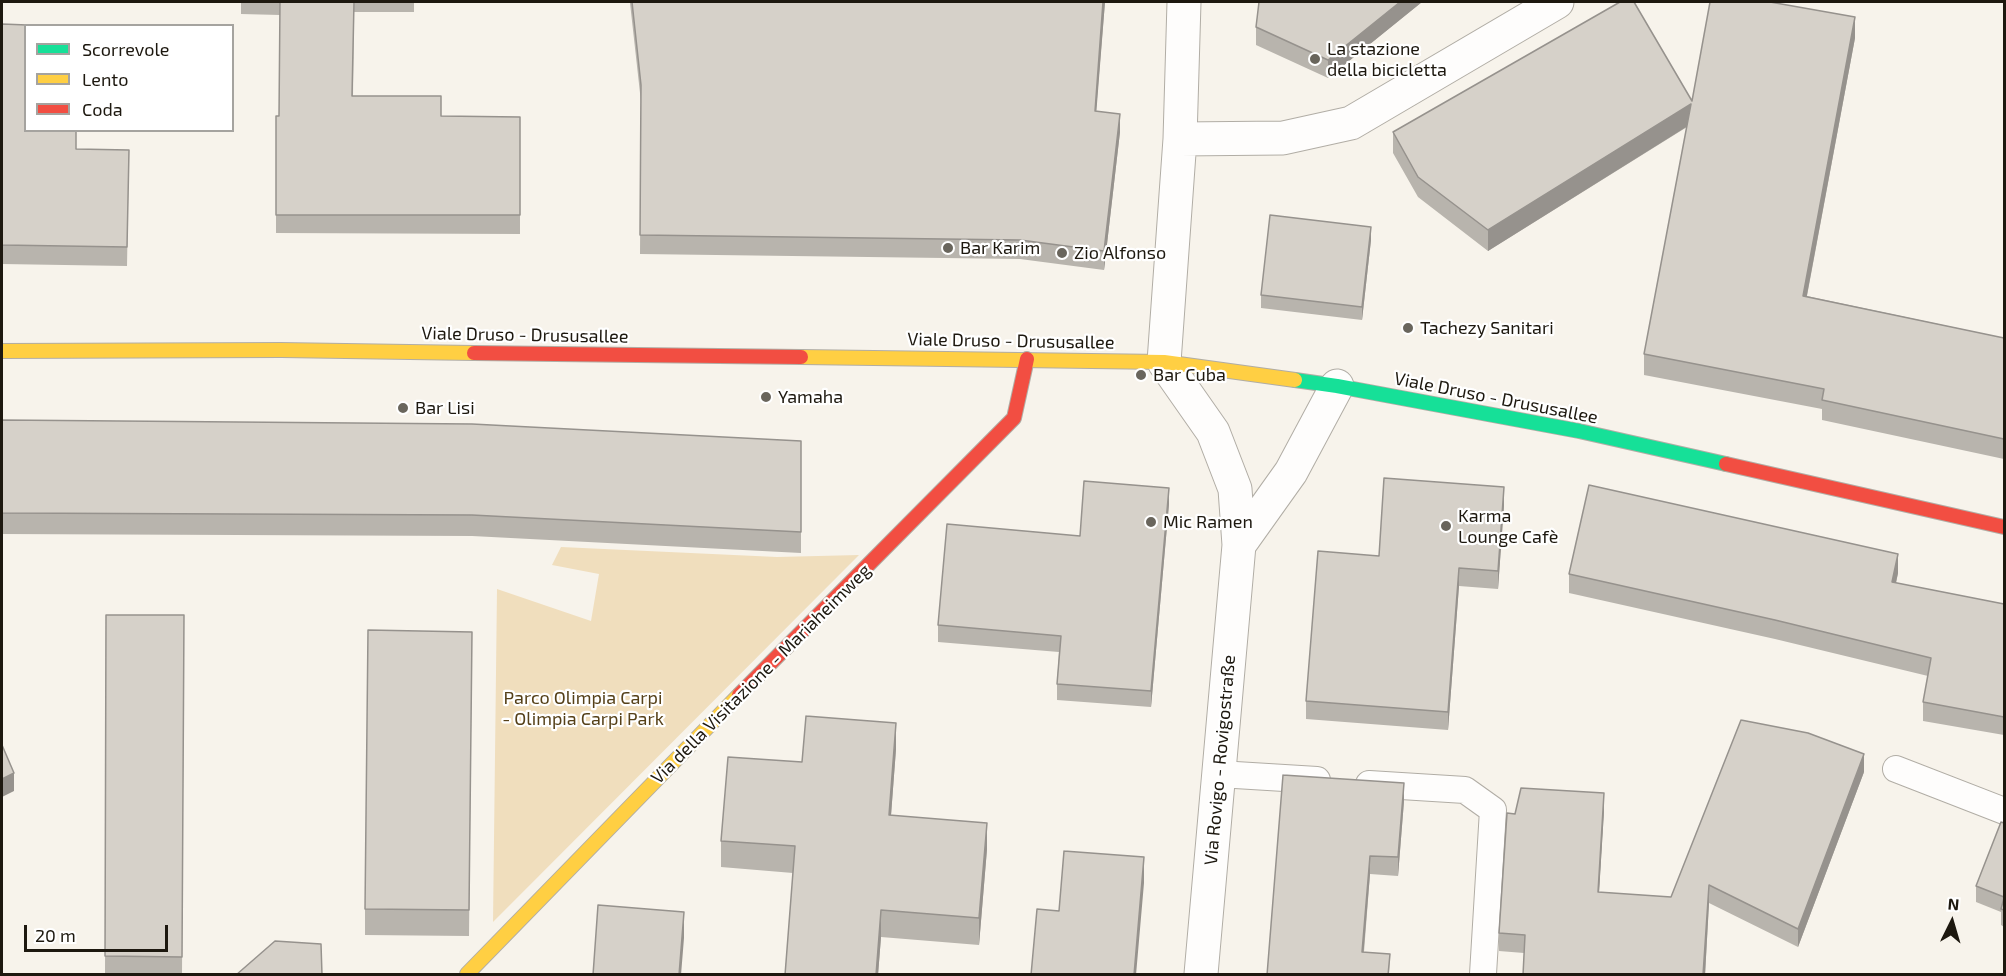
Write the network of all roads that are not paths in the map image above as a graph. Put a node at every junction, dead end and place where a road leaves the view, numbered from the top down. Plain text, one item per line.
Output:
1 (1183, 2) edge
2 (1557, 2) edge
3 (1180, 139) junction
4 (2, 351) edge
5 (1027, 359) junction
6 (1164, 362) junction
7 (1337, 386) junction
8 (2004, 527) edge
9 (1239, 544) junction
10 (1896, 769) dead end
11 (1219, 774) junction
12 (2004, 811) edge
13 (467, 975) edge
14 (1201, 975) edge
15 (1483, 975) edge

1 - 3 street
2 - 3 street
3 - 6 street
4 - 5 main road, Viale Druso - Drususallee
5 - 6 main road, Viale Druso - Drususallee
5 - 13 main road, Via della Visitazione - Mariaheimweg
6 - 7 main road, Viale Druso - Drususallee
6 - 9 street, Via Rovigo - Rovigostraße
7 - 8 main road, Viale Druso - Drususallee
7 - 9 street
9 - 11 street, Via Rovigo - Rovigostraße
10 - 12 lane
11 - 14 street, Via Rovigo - Rovigostraße
11 - 15 lane

